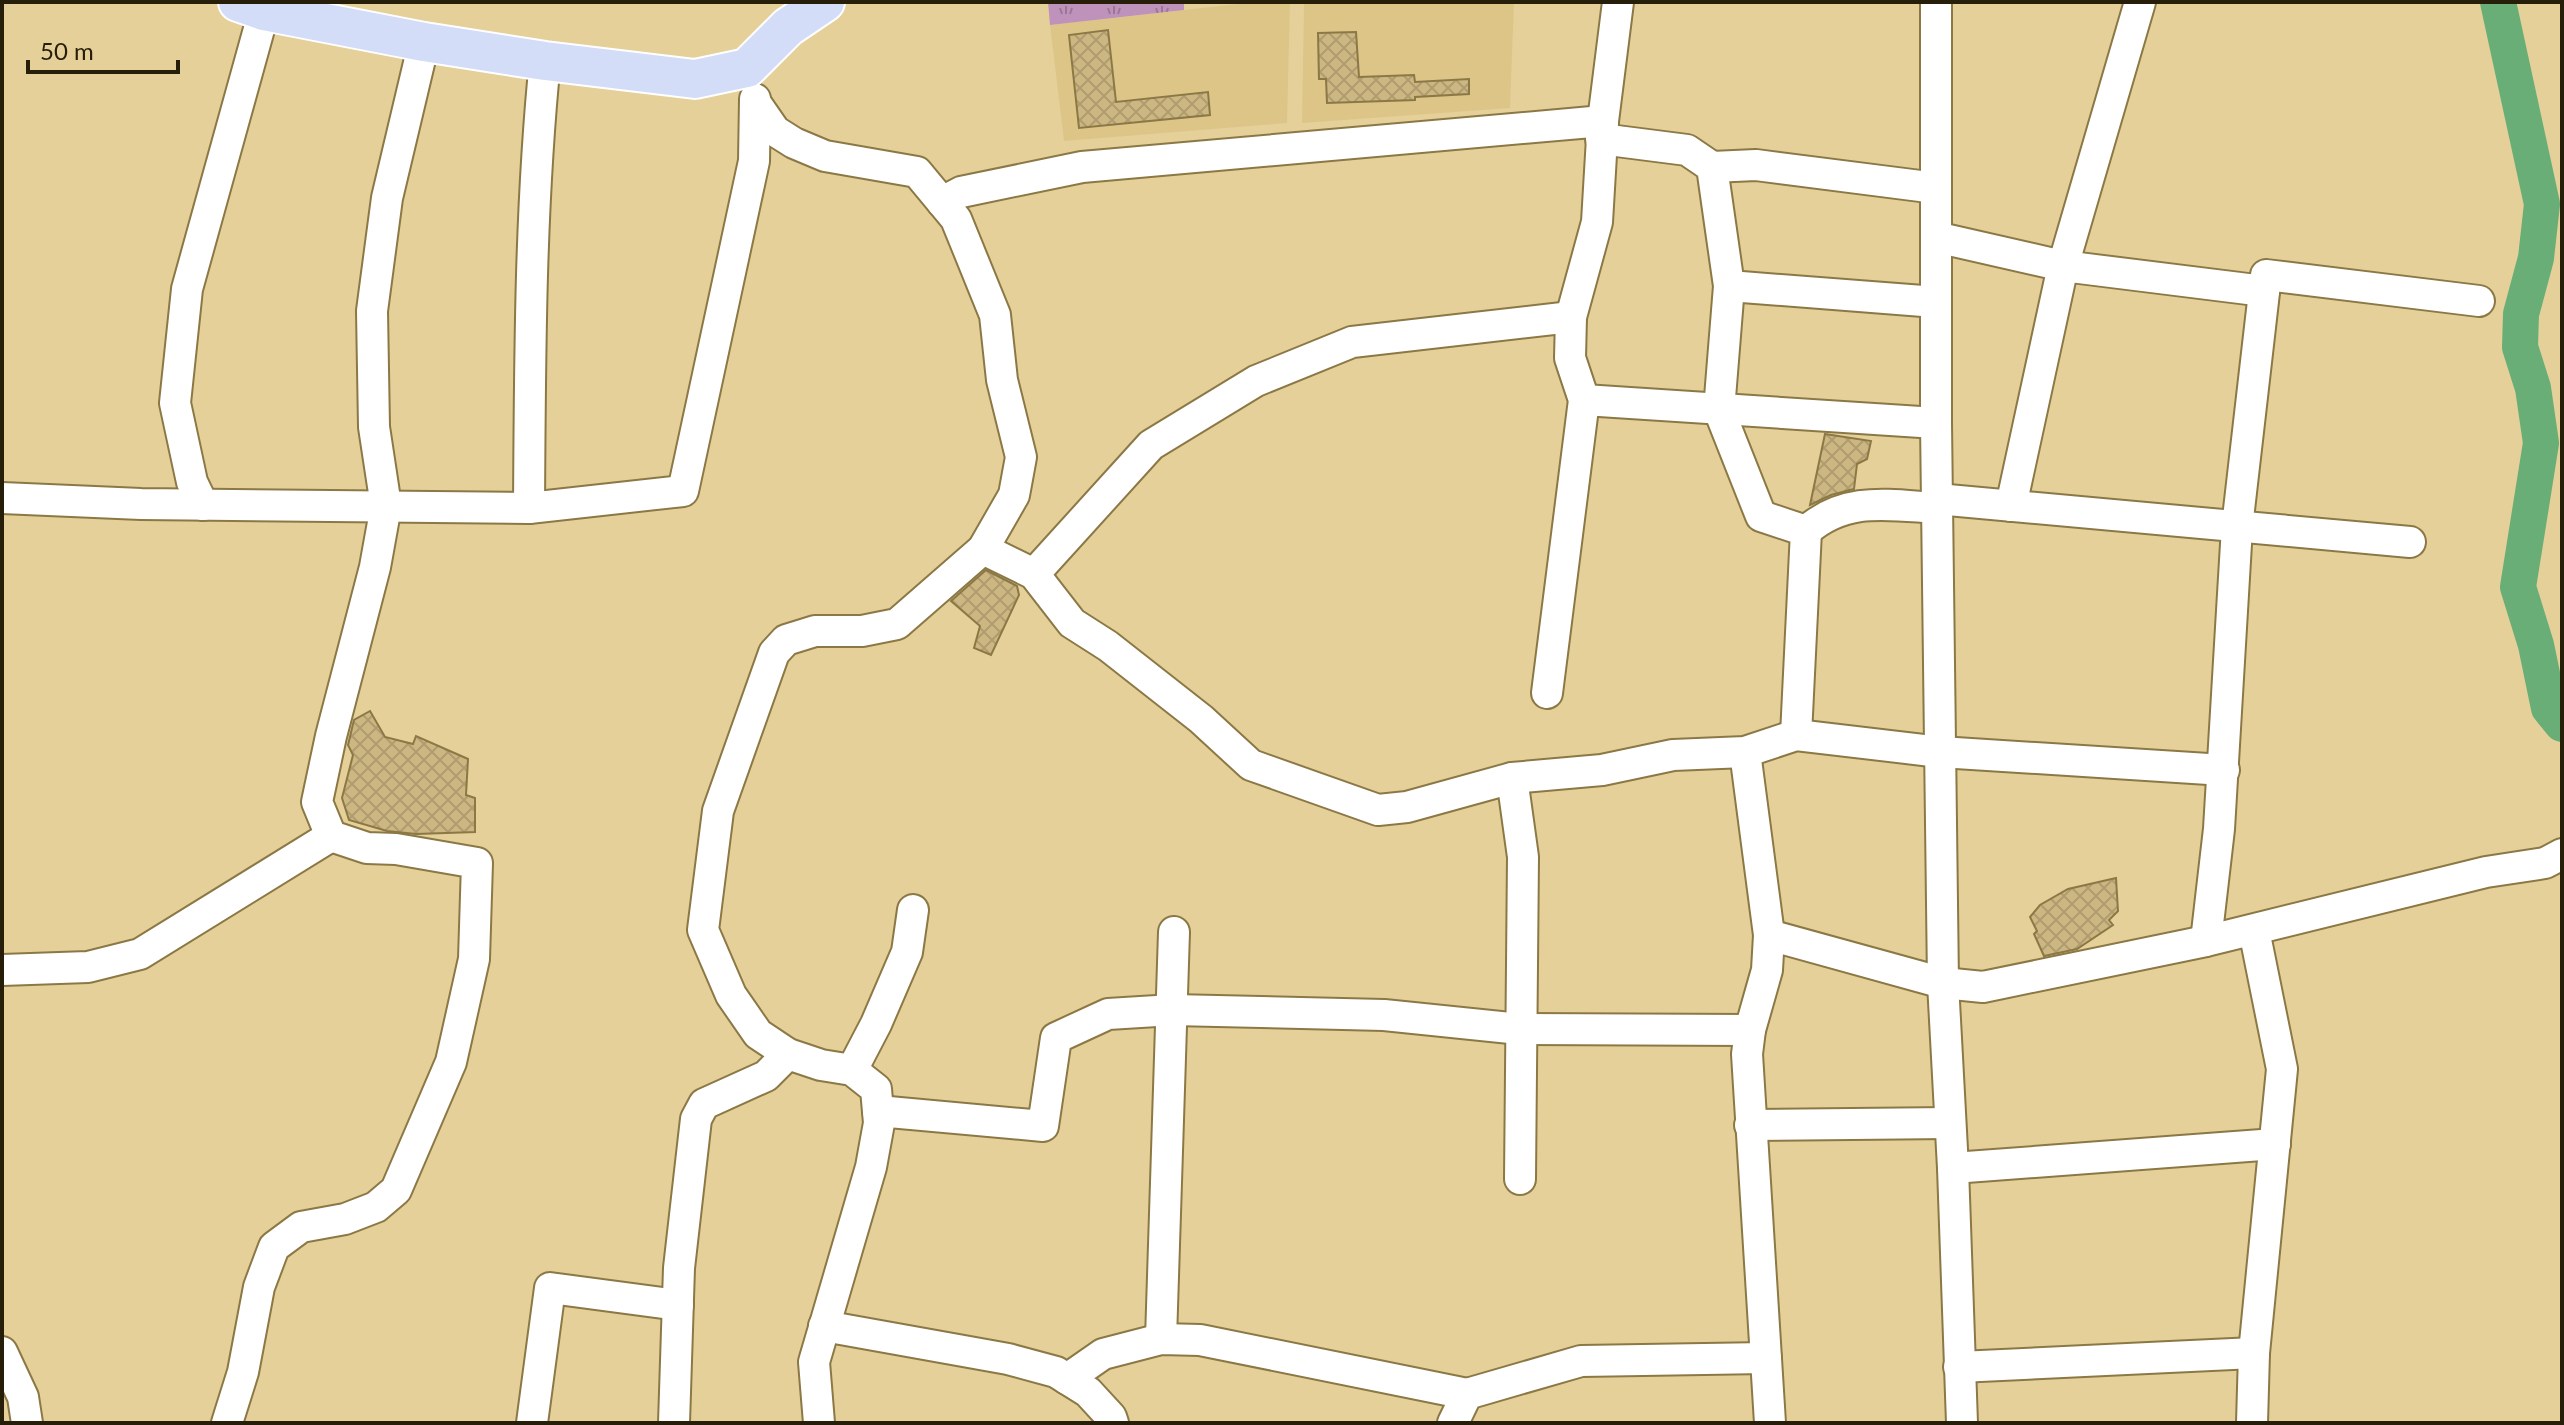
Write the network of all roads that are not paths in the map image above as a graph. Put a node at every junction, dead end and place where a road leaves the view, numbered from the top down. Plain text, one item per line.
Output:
1 (825, 2) edge
2 (1618, 2) edge
3 (1936, 2) edge
4 (2140, 2) edge
5 (251, 6) edge
6 (424, 42) junction
7 (545, 61) junction
8 (747, 68) junction
9 (757, 105) junction
10 (1602, 130) junction
11 (1712, 167) junction
12 (1936, 188) junction
13 (942, 202) junction
14 (1936, 237) junction
15 (2063, 266) junction
16 (2265, 283) junction
17 (1729, 286) junction
18 (2479, 301) dead end
19 (1936, 302) junction
20 (1571, 317) junction
21 (1584, 400) junction
22 (1719, 410) junction
23 (1936, 423) junction
24 (2, 498) edge
25 (1937, 503) junction
26 (203, 505) junction
27 (386, 506) junction
28 (2011, 506) junction
29 (529, 508) junction
30 (2237, 527) junction
31 (1806, 531) junction
32 (2410, 542) dead end
33 (983, 549) junction
34 (1034, 574) junction
35 (1547, 693) dead end
36 (1796, 735) junction
37 (1745, 752) junction
38 (1940, 752) junction
39 (2224, 770) junction
40 (1512, 778) junction
41 (331, 836) junction
42 (2562, 854) edge
43 (913, 910) dead end
44 (2254, 930) junction
45 (1174, 932) dead end
46 (1769, 935) junction
47 (2206, 941) junction
48 (2, 970) edge
49 (1943, 983) junction
50 (1173, 1010) junction
51 (1520, 1029) junction
52 (1750, 1030) junction
53 (788, 1054) junction
54 (852, 1070) junction
55 (878, 1111) junction
56 (1950, 1123) junction
57 (1750, 1125) junction
58 (2275, 1144) junction
59 (1953, 1168) junction
60 (1520, 1179) dead end
61 (678, 1305) junction
62 (824, 1326) junction
63 (1161, 1339) junction
64 (2254, 1353) junction
65 (1766, 1358) junction
66 (5, 1361) edge
67 (1959, 1367) junction
68 (1067, 1379) junction
69 (1467, 1394) junction
70 (27, 1423) edge
71 (227, 1423) edge
72 (532, 1423) edge
73 (674, 1423) edge
74 (819, 1423) edge
75 (1113, 1423) edge
76 (1453, 1423) edge
77 (1770, 1423) edge
78 (1962, 1423) edge
79 (2252, 1423) edge

1 - 8 main road
2 - 10 street
3 - 12 street
4 - 15 street
5 - 6 main road
5 - 26 street
6 - 7 main road
6 - 27 street
7 - 8 main road
7 - 29 street
8 - 9 street
9 - 13 street
9 - 29 street
10 - 11 street
10 - 13 street
10 - 20 street
11 - 12 street
11 - 17 street
12 - 14 street
13 - 33 street
14 - 15 street
14 - 19 street
15 - 16 street
15 - 28 street
16 - 18 street
16 - 30 street
17 - 19 street
17 - 22 street
19 - 23 street
20 - 21 street
20 - 34 street
21 - 22 street
21 - 35 street
22 - 23 street
22 - 31 street
23 - 25 street
24 - 26 street
25 - 28 street
25 - 31 street
25 - 38 street
26 - 27 street
27 - 29 street
27 - 41 street
28 - 30 street
30 - 32 street
30 - 39 street
31 - 36 street
33 - 34 street
33 - 53 street
34 - 40 street
36 - 37 street
36 - 38 street
37 - 40 street
37 - 46 street
38 - 39 street
38 - 49 street
39 - 47 street
40 - 51 street
41 - 48 street
41 - 71 street
42 - 44 street
43 - 54 street
44 - 47 street
44 - 58 street
45 - 50 street
46 - 49 street
46 - 52 street
47 - 49 street
49 - 56 street
50 - 51 street
50 - 55 street
50 - 63 street
51 - 52 street
51 - 60 street
52 - 57 street
53 - 54 street
53 - 61 street
54 - 55 street
55 - 62 street
56 - 57 street
56 - 59 street
57 - 65 street
58 - 59 street
58 - 64 street
59 - 67 street
61 - 72 street
61 - 73 street
62 - 68 street
62 - 74 street
63 - 68 street
63 - 69 street
64 - 67 street
64 - 79 street
65 - 69 street
65 - 77 street
66 - 70 street
67 - 78 street
68 - 75 street
69 - 76 street

